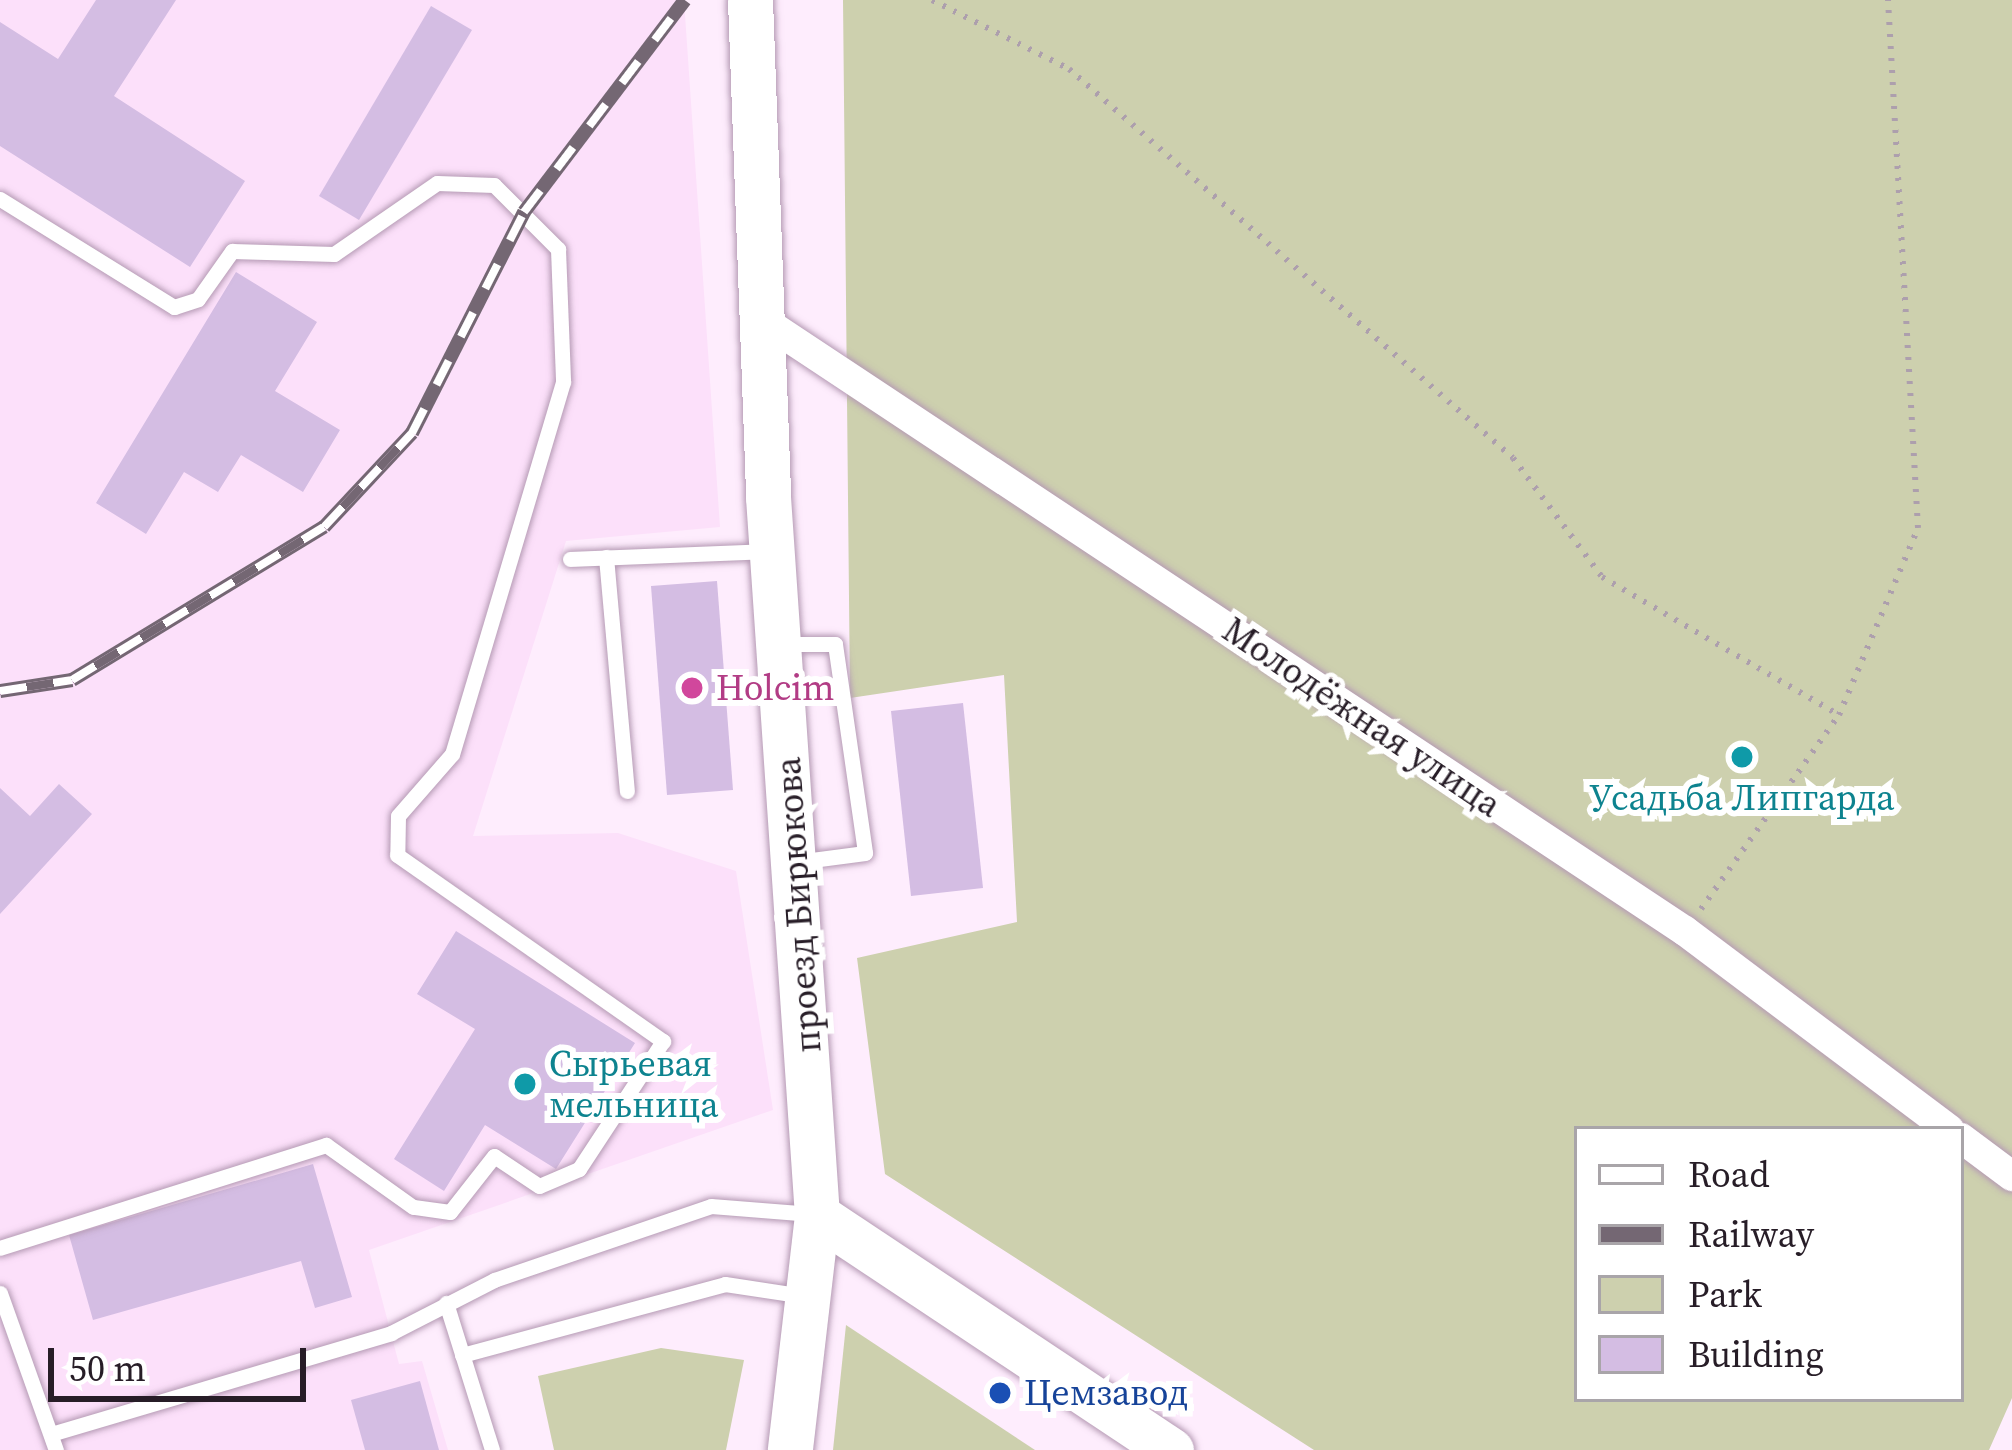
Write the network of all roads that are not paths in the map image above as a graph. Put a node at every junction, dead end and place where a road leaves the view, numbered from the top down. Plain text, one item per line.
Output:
1 (750, 0) edge
2 (0, 200) edge
3 (764, 321) junction
4 (772, 551) junction
5 (606, 557) junction
6 (570, 559) dead end
7 (778, 644) junction
8 (627, 790) dead end
9 (794, 862) junction
10 (1945, 1126) edge
11 (1964, 1140) edge
12 (2012, 1176) edge
13 (817, 1215) junction
14 (0, 1248) edge
15 (0, 1293) edge
16 (808, 1297) junction
17 (446, 1303) junction
18 (462, 1355) junction
19 (54, 1442) edge
20 (492, 1450) edge
21 (790, 1450) edge
22 (1171, 1450) edge

1 - 3 street, проезд Бирюкова
2 - 14 lane
3 - 4 street, проезд Бирюкова
3 - 10 street, Молодёжная улица
4 - 5 lane
4 - 7 street, проезд Бирюкова
5 - 6 lane
5 - 8 lane
7 - 9 street, проезд Бирюкова
7 - 9 lane
9 - 13 street, проезд Бирюкова
11 - 12 street
13 - 16 street, проезд Бирюкова
13 - 17 lane
13 - 22 street
15 - 19 lane
16 - 18 lane
16 - 21 street, проезд Бирюкова
17 - 18 lane
17 - 19 lane
18 - 20 lane

